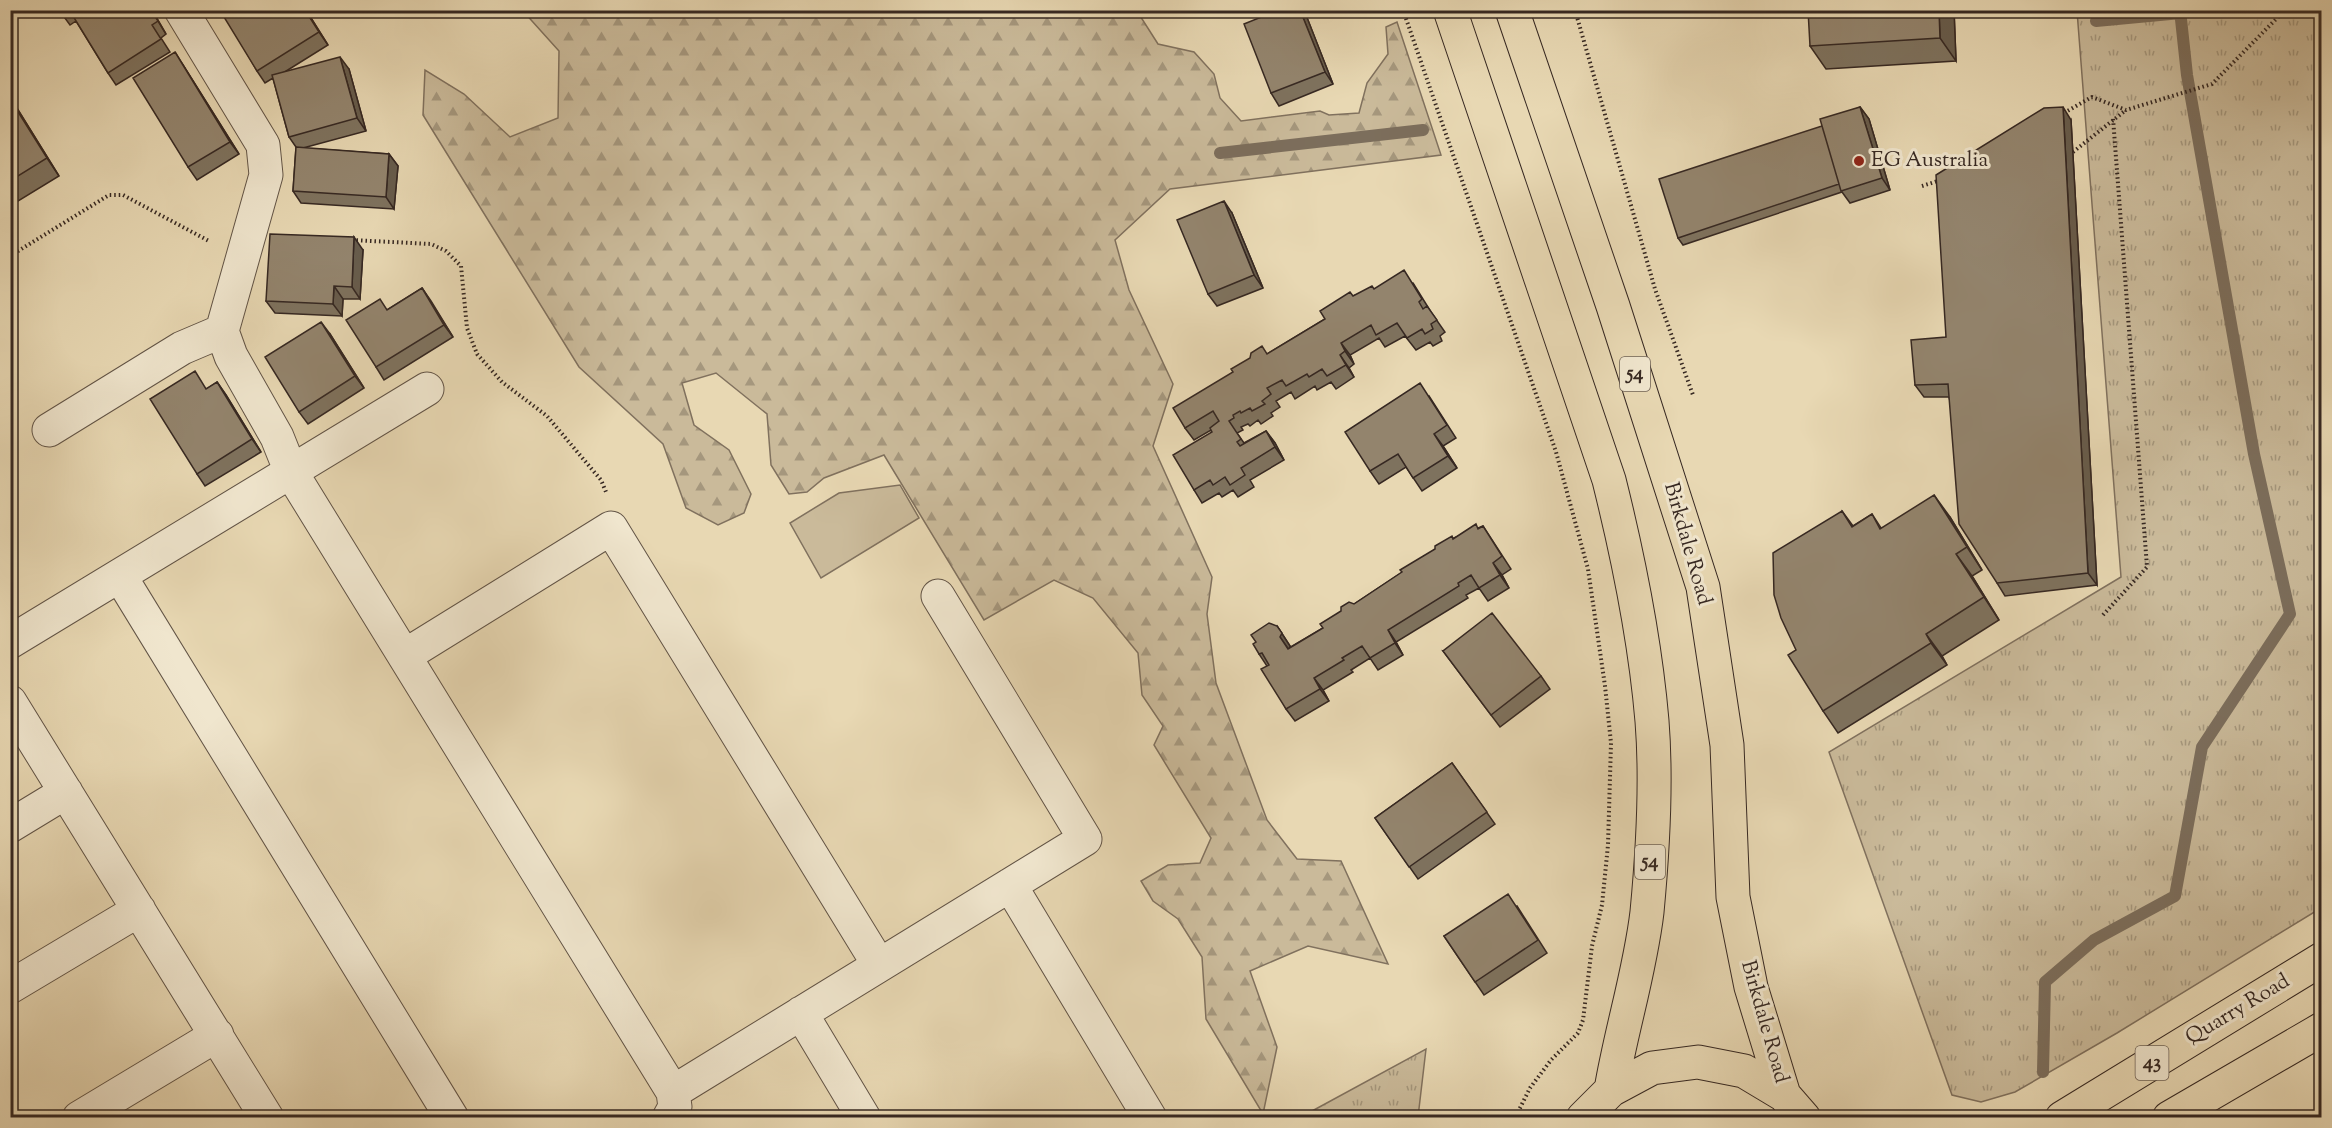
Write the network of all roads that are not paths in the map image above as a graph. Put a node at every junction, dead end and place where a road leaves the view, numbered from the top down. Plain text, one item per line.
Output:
1 (182, 10) edge
2 (1450, 10) edge
3 (1512, 10) edge
4 (222, 331) junction
5 (427, 389) dead end
6 (49, 430) dead end
7 (291, 472) junction
8 (120, 576) junction
9 (938, 596) dead end
10 (10, 642) edge
11 (406, 655) junction
12 (10, 702) edge
13 (66, 792) junction
14 (10, 826) edge
15 (1010, 885) junction
16 (139, 910) junction
17 (2322, 959) edge
18 (879, 965) junction
19 (10, 987) edge
20 (801, 1013) junction
21 (2322, 1029) edge
22 (217, 1035) junction
23 (1611, 1090) junction
24 (671, 1105) edge
25 (1794, 1106) edge
26 (79, 1118) edge
27 (267, 1118) edge
28 (452, 1118) edge
29 (864, 1118) edge
30 (1150, 1118) edge
31 (1583, 1118) edge
32 (2062, 1118) edge
33 (2169, 1118) edge

1 - 4 street
2 - 23 main road, 54
3 - 25 main road, Birkdale Road / 54
4 - 6 street
4 - 7 street
5 - 7 street
7 - 8 street
7 - 11 street
8 - 10 street
8 - 28 street
9 - 15 street
11 - 18 street
11 - 24 street
12 - 13 street
13 - 14 street
13 - 16 street
15 - 18 street
15 - 30 street
16 - 19 street
16 - 22 street
17 - 32 main road, Quarry Road / 43
18 - 20 street
20 - 24 street
20 - 29 street
21 - 33 main road
22 - 26 street
22 - 27 street
23 - 25 main road
23 - 31 main road

